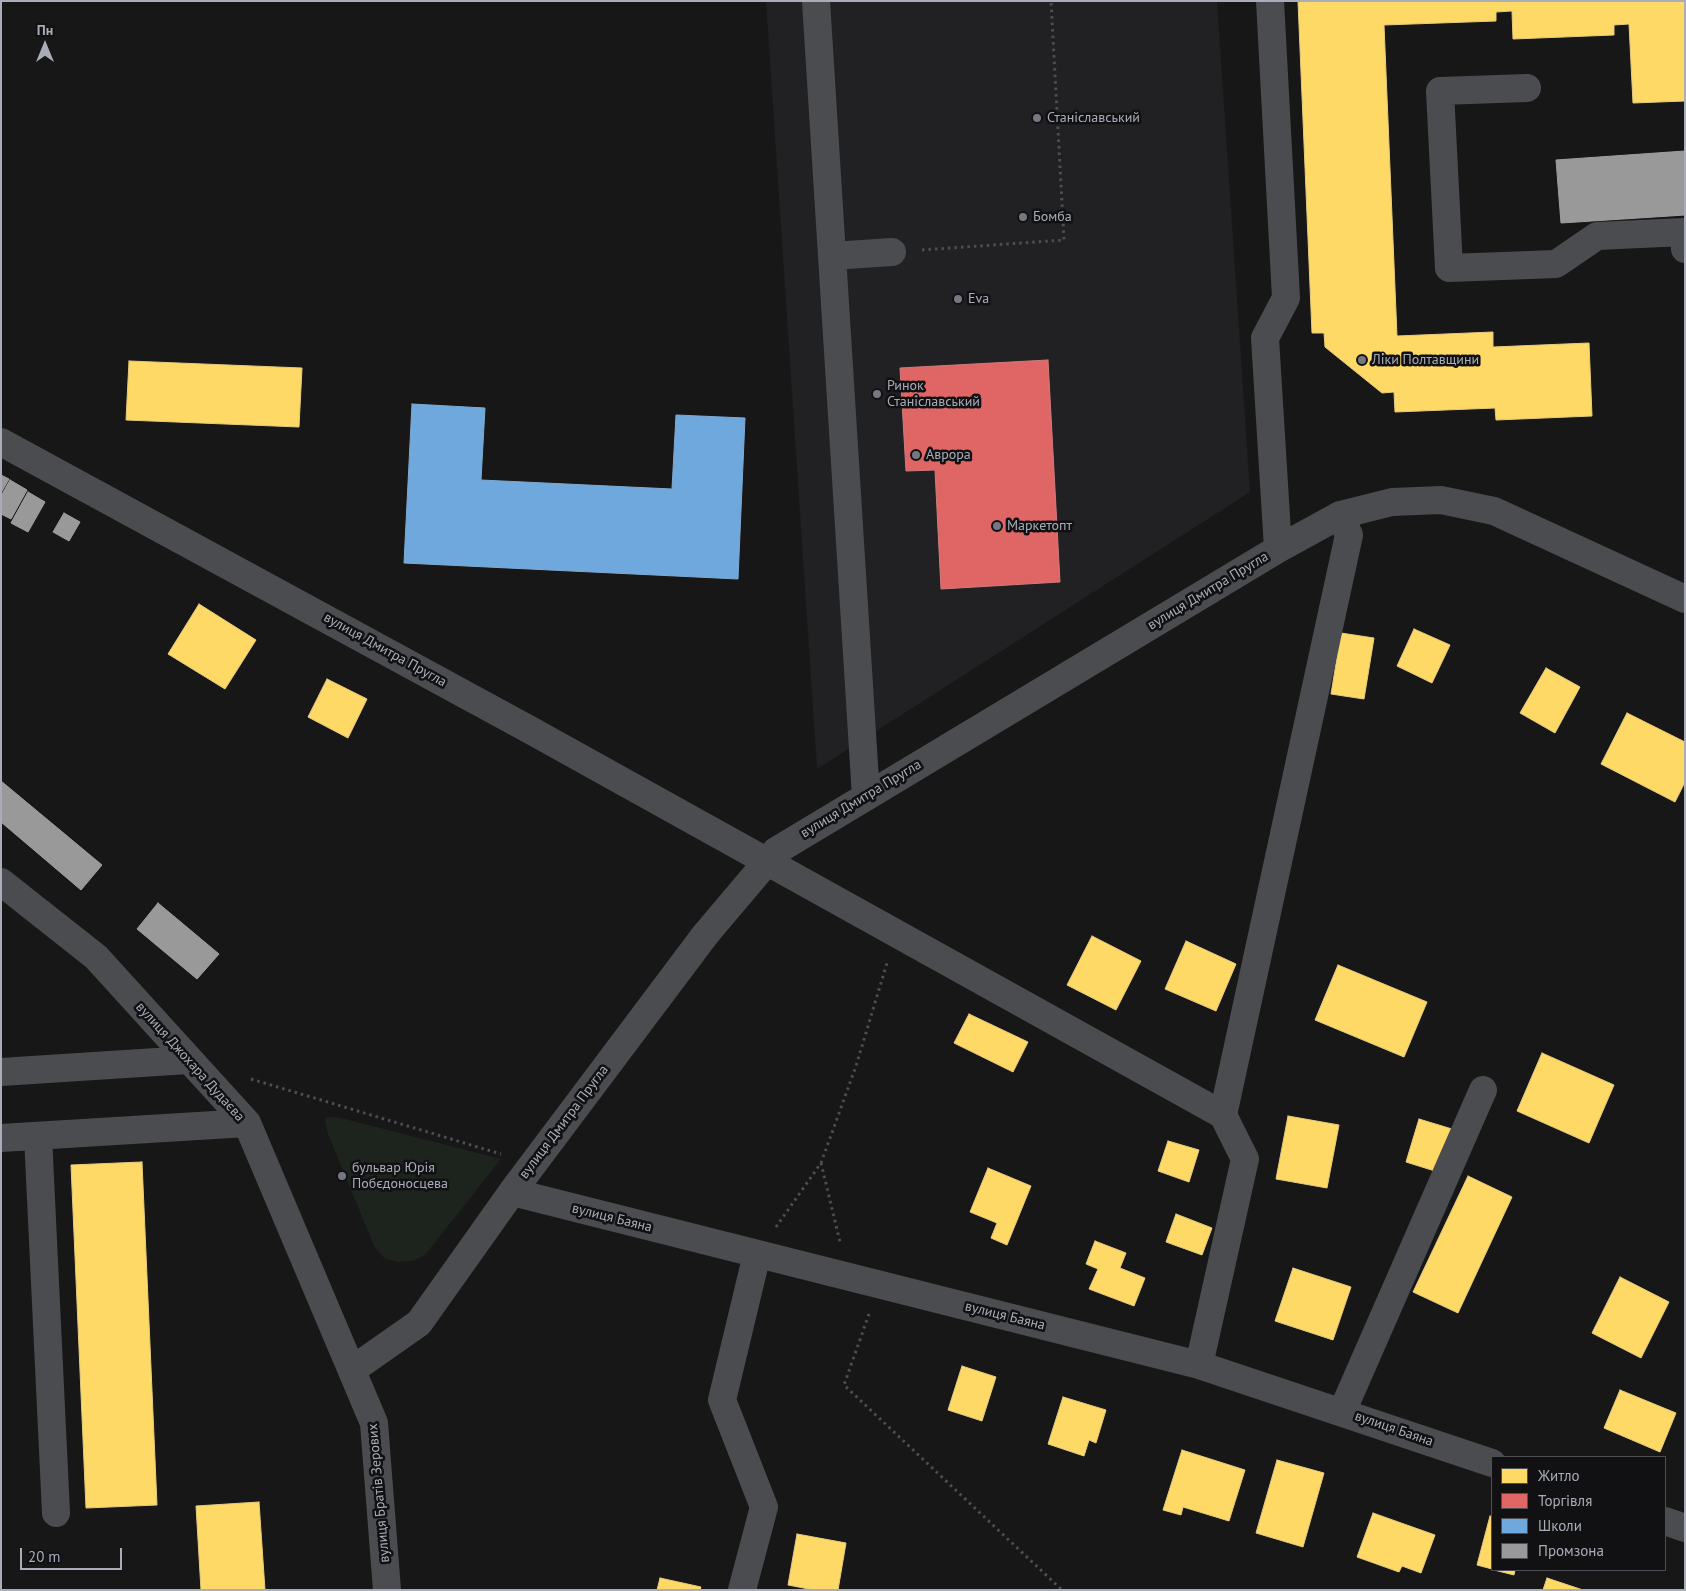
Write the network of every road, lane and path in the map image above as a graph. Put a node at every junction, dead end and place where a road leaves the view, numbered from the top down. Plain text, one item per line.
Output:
1 (816, 1) edge
2 (1051, 1) edge
3 (1270, 1) edge
4 (1527, 88) dead end
5 (1685, 249) edge
6 (892, 252) joint
7 (832, 256) junction
8 (1, 442) edge
9 (1340, 514) junction
10 (1278, 549) junction
11 (1684, 596) edge
12 (866, 797) junction
13 (766, 862) junction
14 (1, 882) edge
15 (896, 934) junction
16 (188, 1060) junction
17 (1, 1072) edge
18 (1483, 1090) dead end
19 (1223, 1114) junction
20 (247, 1123) junction
21 (38, 1136) junction
22 (1, 1138) edge
23 (821, 1163) junction
24 (512, 1192) junction
25 (757, 1254) junction
26 (848, 1277) junction
27 (879, 1285) junction
28 (1199, 1365) junction
29 (352, 1370) junction
30 (1342, 1412) junction
31 (1491, 1463) edge
32 (56, 1513) dead end
33 (387, 1590) edge
34 (742, 1590) edge
35 (1062, 1590) edge

1 - 7 street
2 - 6 path
3 - 10 street
4 - 5 street
6 - 7 street
7 - 12 street
8 - 13 street, вулиця Дмитра Пругла
9 - 10 street, вулиця Дмитра Пругла
9 - 11 street, вулиця Дмитра Пругла
9 - 19 street
10 - 12 street, вулиця Дмитра Пругла
12 - 13 street, вулиця Дмитра Пругла
13 - 15 street
13 - 24 street, вулиця Дмитра Пругла
14 - 16 street, вулиця Джохара Дудаєва
15 - 19 street
15 - 23 path
16 - 17 street
16 - 20 street, вулиця Джохара Дудаєва
18 - 30 street
19 - 28 street
20 - 21 street
20 - 29 street, вулиця Джохара Дудаєва
21 - 22 street
21 - 32 street
23 - 25 path
23 - 26 path
24 - 25 street, вулиця Баяна
24 - 29 street, вулиця Дмитра Пругла
25 - 26 street, вулиця Баяна
25 - 34 street
26 - 27 street, вулиця Баяна
27 - 28 street, вулиця Баяна
27 - 35 path
28 - 30 street, вулиця Баяна
29 - 33 street, вулиця Братів Зерових
30 - 31 street, вулиця Баяна

